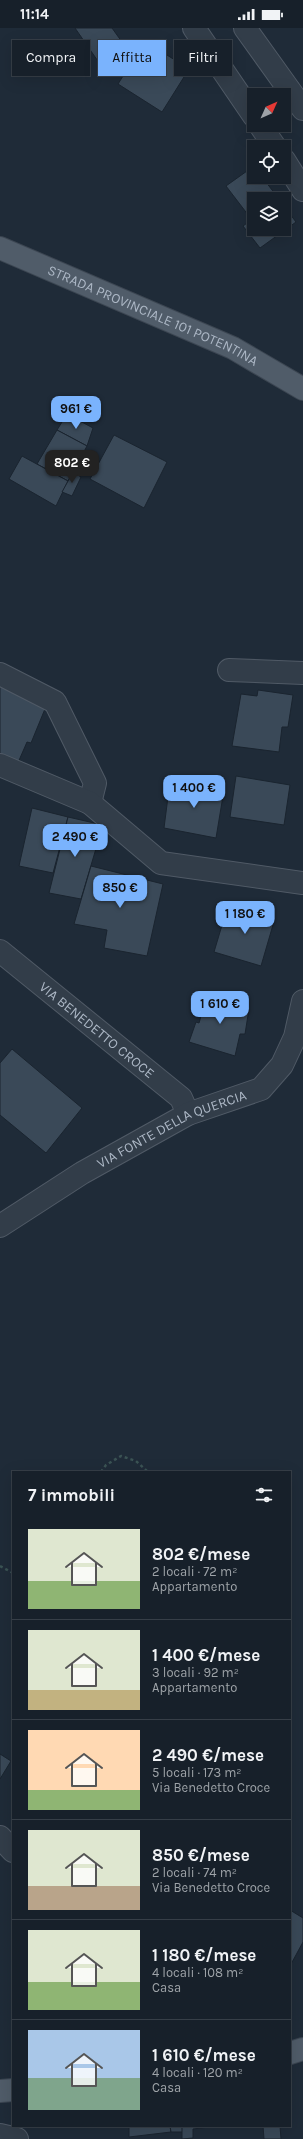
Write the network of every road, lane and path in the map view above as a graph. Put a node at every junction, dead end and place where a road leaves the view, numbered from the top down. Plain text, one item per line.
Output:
1 (194, 28) edge
2 (245, 28) edge
3 (247, 106) edge
4 (303, 109) edge
5 (291, 171) edge
6 (303, 190) edge
7 (0, 248) edge
8 (303, 389) edge
9 (229, 670) dead end
10 (303, 673) edge
11 (0, 674) edge
12 (0, 765) edge
13 (90, 803) junction
14 (303, 883) edge
15 (0, 950) edge
16 (303, 1001) edge
17 (188, 1114) junction
18 (0, 1226) edge
19 (102, 1471) edge
20 (147, 1471) edge
21 (0, 1566) edge
22 (12, 1572) edge
23 (0, 1838) edge
24 (12, 1850) edge
25 (303, 2049) edge
26 (291, 2053) edge
27 (12, 2090) edge
28 (0, 2091) edge
29 (0, 2135) edge
30 (17, 2139) edge

1 - 3 street
2 - 4 street
5 - 6 street
7 - 8 main road, STRADA PROVINCIALE 101 POTENTINA
9 - 10 street
11 - 13 street
12 - 13 street
13 - 14 street
15 - 17 street, VIA BENEDETTO CROCE
16 - 17 street, VIA FONTE DELLA QUERCIA
17 - 18 street, VIA FONTE DELLA QUERCIA
19 - 20 path
21 - 22 path
23 - 24 street
25 - 26 main road
27 - 28 main road
29 - 30 street

